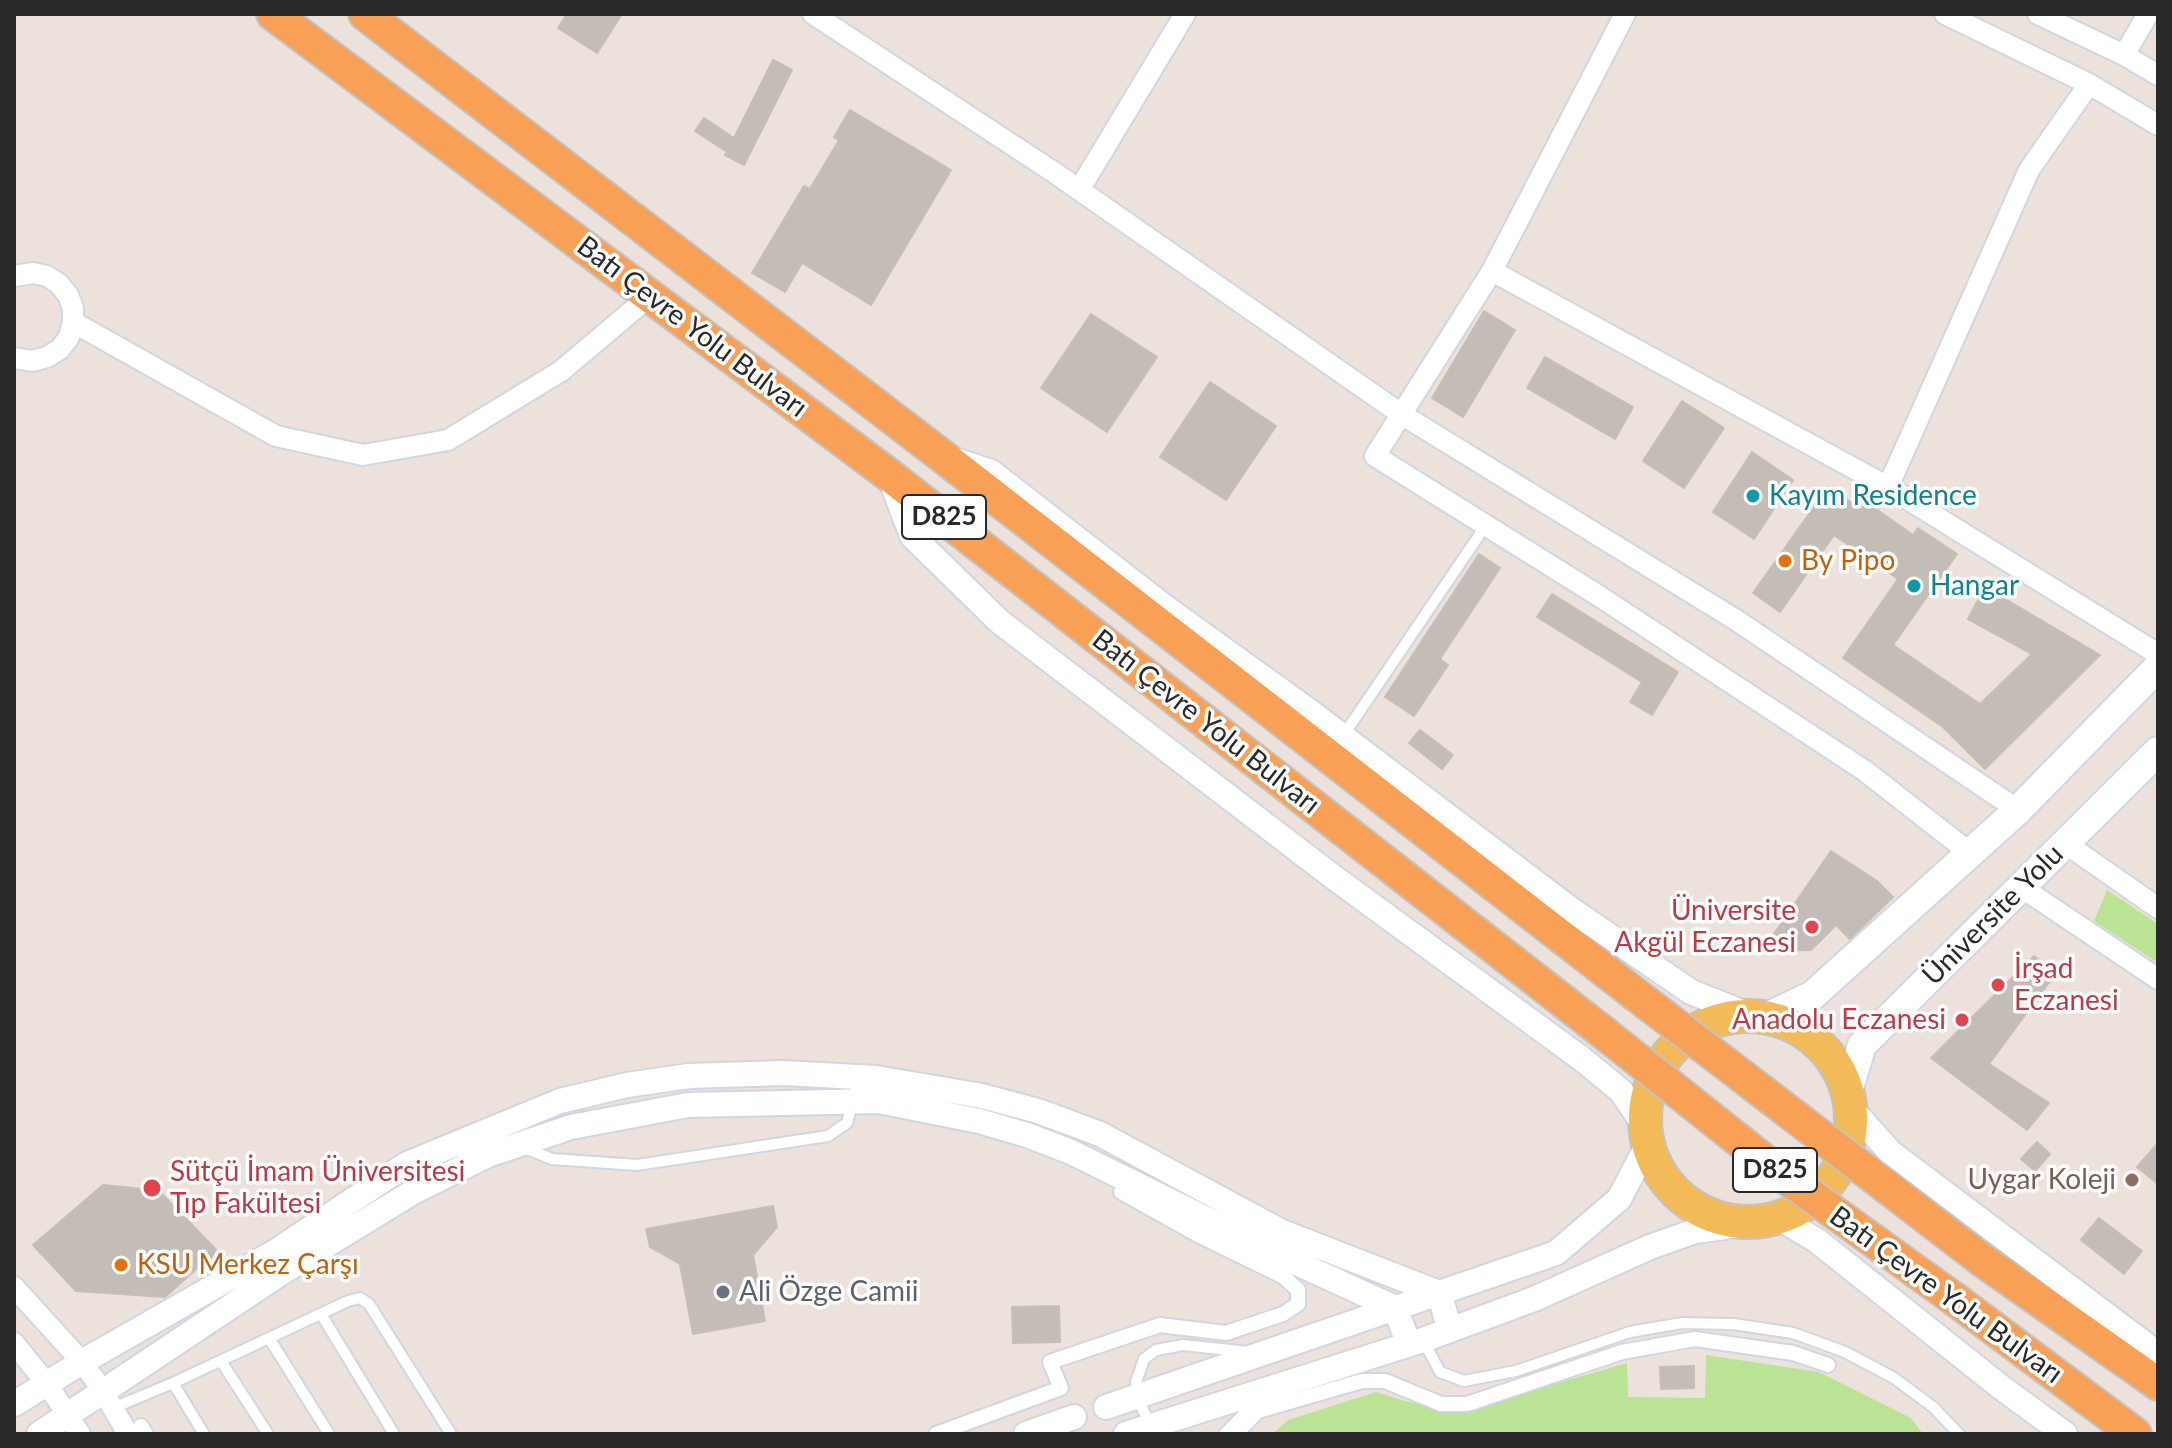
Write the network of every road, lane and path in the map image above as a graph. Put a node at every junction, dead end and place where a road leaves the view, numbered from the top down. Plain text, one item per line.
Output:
1 (273, 14) edge
2 (365, 14) edge
3 (813, 14) edge
4 (1185, 14) edge
5 (1625, 14) edge
6 (1945, 14) edge
7 (2038, 14) edge
8 (2148, 14) edge
9 (2124, 55) junction
10 (2158, 75) edge
11 (2089, 84) junction
12 (2158, 125) edge
13 (1079, 190) junction
14 (16, 269) edge
15 (1492, 271) junction
16 (651, 295) junction
17 (73, 322) junction
18 (15, 362) edge
19 (1401, 414) junction
20 (942, 456) junction
21 (889, 475) junction
22 (1888, 487) junction
23 (1486, 525) junction
24 (2158, 654) edge
25 (2158, 667) edge
26 (1342, 737) junction
27 (2158, 751) edge
28 (2018, 810) junction
29 (2065, 843) junction
30 (1970, 853) junction
31 (2021, 887) junction
32 (2158, 908) edge
33 (2158, 979) edge
34 (1758, 1016) junction
35 (857, 1089) junction
36 (1850, 1100) junction
37 (1646, 1135) junction
38 (518, 1145) junction
39 (1121, 1192) dead end
40 (1770, 1220) junction
41 (14, 1287) edge
42 (1439, 1293) junction
43 (1395, 1308) junction
44 (321, 1314) junction
45 (1450, 1330) junction
46 (269, 1338) junction
47 (1416, 1342) junction
48 (14, 1343) edge
49 (1262, 1354) junction
50 (2158, 1354) edge
51 (221, 1361) junction
52 (82, 1362) junction
53 (1828, 1365) dead end
54 (173, 1383) junction
55 (47, 1384) junction
56 (2158, 1384) edge
57 (1269, 1389) junction
58 (1137, 1396) junction
59 (108, 1399) junction
60 (14, 1404) edge
61 (1106, 1407) dead end
62 (1074, 1417) dead end
63 (74, 1425) edge
64 (1153, 1430) edge
65 (138, 1431) edge
66 (42, 1433) edge
67 (204, 1434) edge
68 (268, 1434) edge
69 (329, 1434) edge
70 (394, 1434) edge
71 (451, 1434) edge
72 (936, 1434) edge
73 (1026, 1434) edge
74 (1126, 1434) edge
75 (1224, 1434) edge
76 (1235, 1434) edge
77 (1959, 1434) edge
78 (2065, 1434) edge
79 (2135, 1434) edge

1 - 16 highway, Batı Çevre Yolu Bulvarı / D825
2 - 20 highway, Batı Çevre Yolu Bulvarı / D825
3 - 13 street
4 - 13 street
5 - 15 street
6 - 11 street
7 - 9 street
8 - 9 street
9 - 10 street
11 - 12 street
11 - 22 street
13 - 19 street
14 - 17 street
15 - 19 street
15 - 22 street
16 - 17 street
16 - 21 highway, Batı Çevre Yolu Bulvarı / D825
17 - 18 street
19 - 23 street
19 - 28 street
20 - 26 street
20 - 56 highway, Batı Çevre Yolu Bulvarı / D825, bridge
21 - 37 street
21 - 79 highway, Batı Çevre Yolu Bulvarı / D825, bridge
22 - 24 street
23 - 26 lane
23 - 30 street
25 - 28 main road
26 - 34 street
27 - 29 main road, Üniversite Yolu
28 - 30 main road
29 - 31 main road, Üniversite Yolu
29 - 32 street
30 - 34 main road
31 - 33 street
31 - 36 main road, Üniversite Yolu
34 - 36 main road
34 - 37 main road
35 - 38 street
35 - 38 lane
35 - 42 street
35 - 43 street
35 - 52 street
36 - 40 main road
36 - 50 street
37 - 40 main road
37 - 42 street
38 - 59 street
39 - 72 street
40 - 45 street
40 - 78 street
41 - 52 street
42 - 43 street
42 - 45 street
43 - 47 street
43 - 49 street
44 - 46 lane
44 - 70 lane
44 - 71 lane
45 - 47 street
46 - 51 lane
46 - 69 lane
47 - 57 street
47 - 77 lane
48 - 55 street
49 - 58 street
49 - 58 lane
51 - 54 lane
51 - 68 lane
52 - 55 street
52 - 59 street
53 - 76 street
54 - 59 lane
54 - 67 lane
55 - 60 street
55 - 63 street
57 - 64 street
57 - 75 lane
58 - 61 street
58 - 64 lane
59 - 63 street
59 - 65 street
62 - 73 street
63 - 66 street
64 - 74 street

